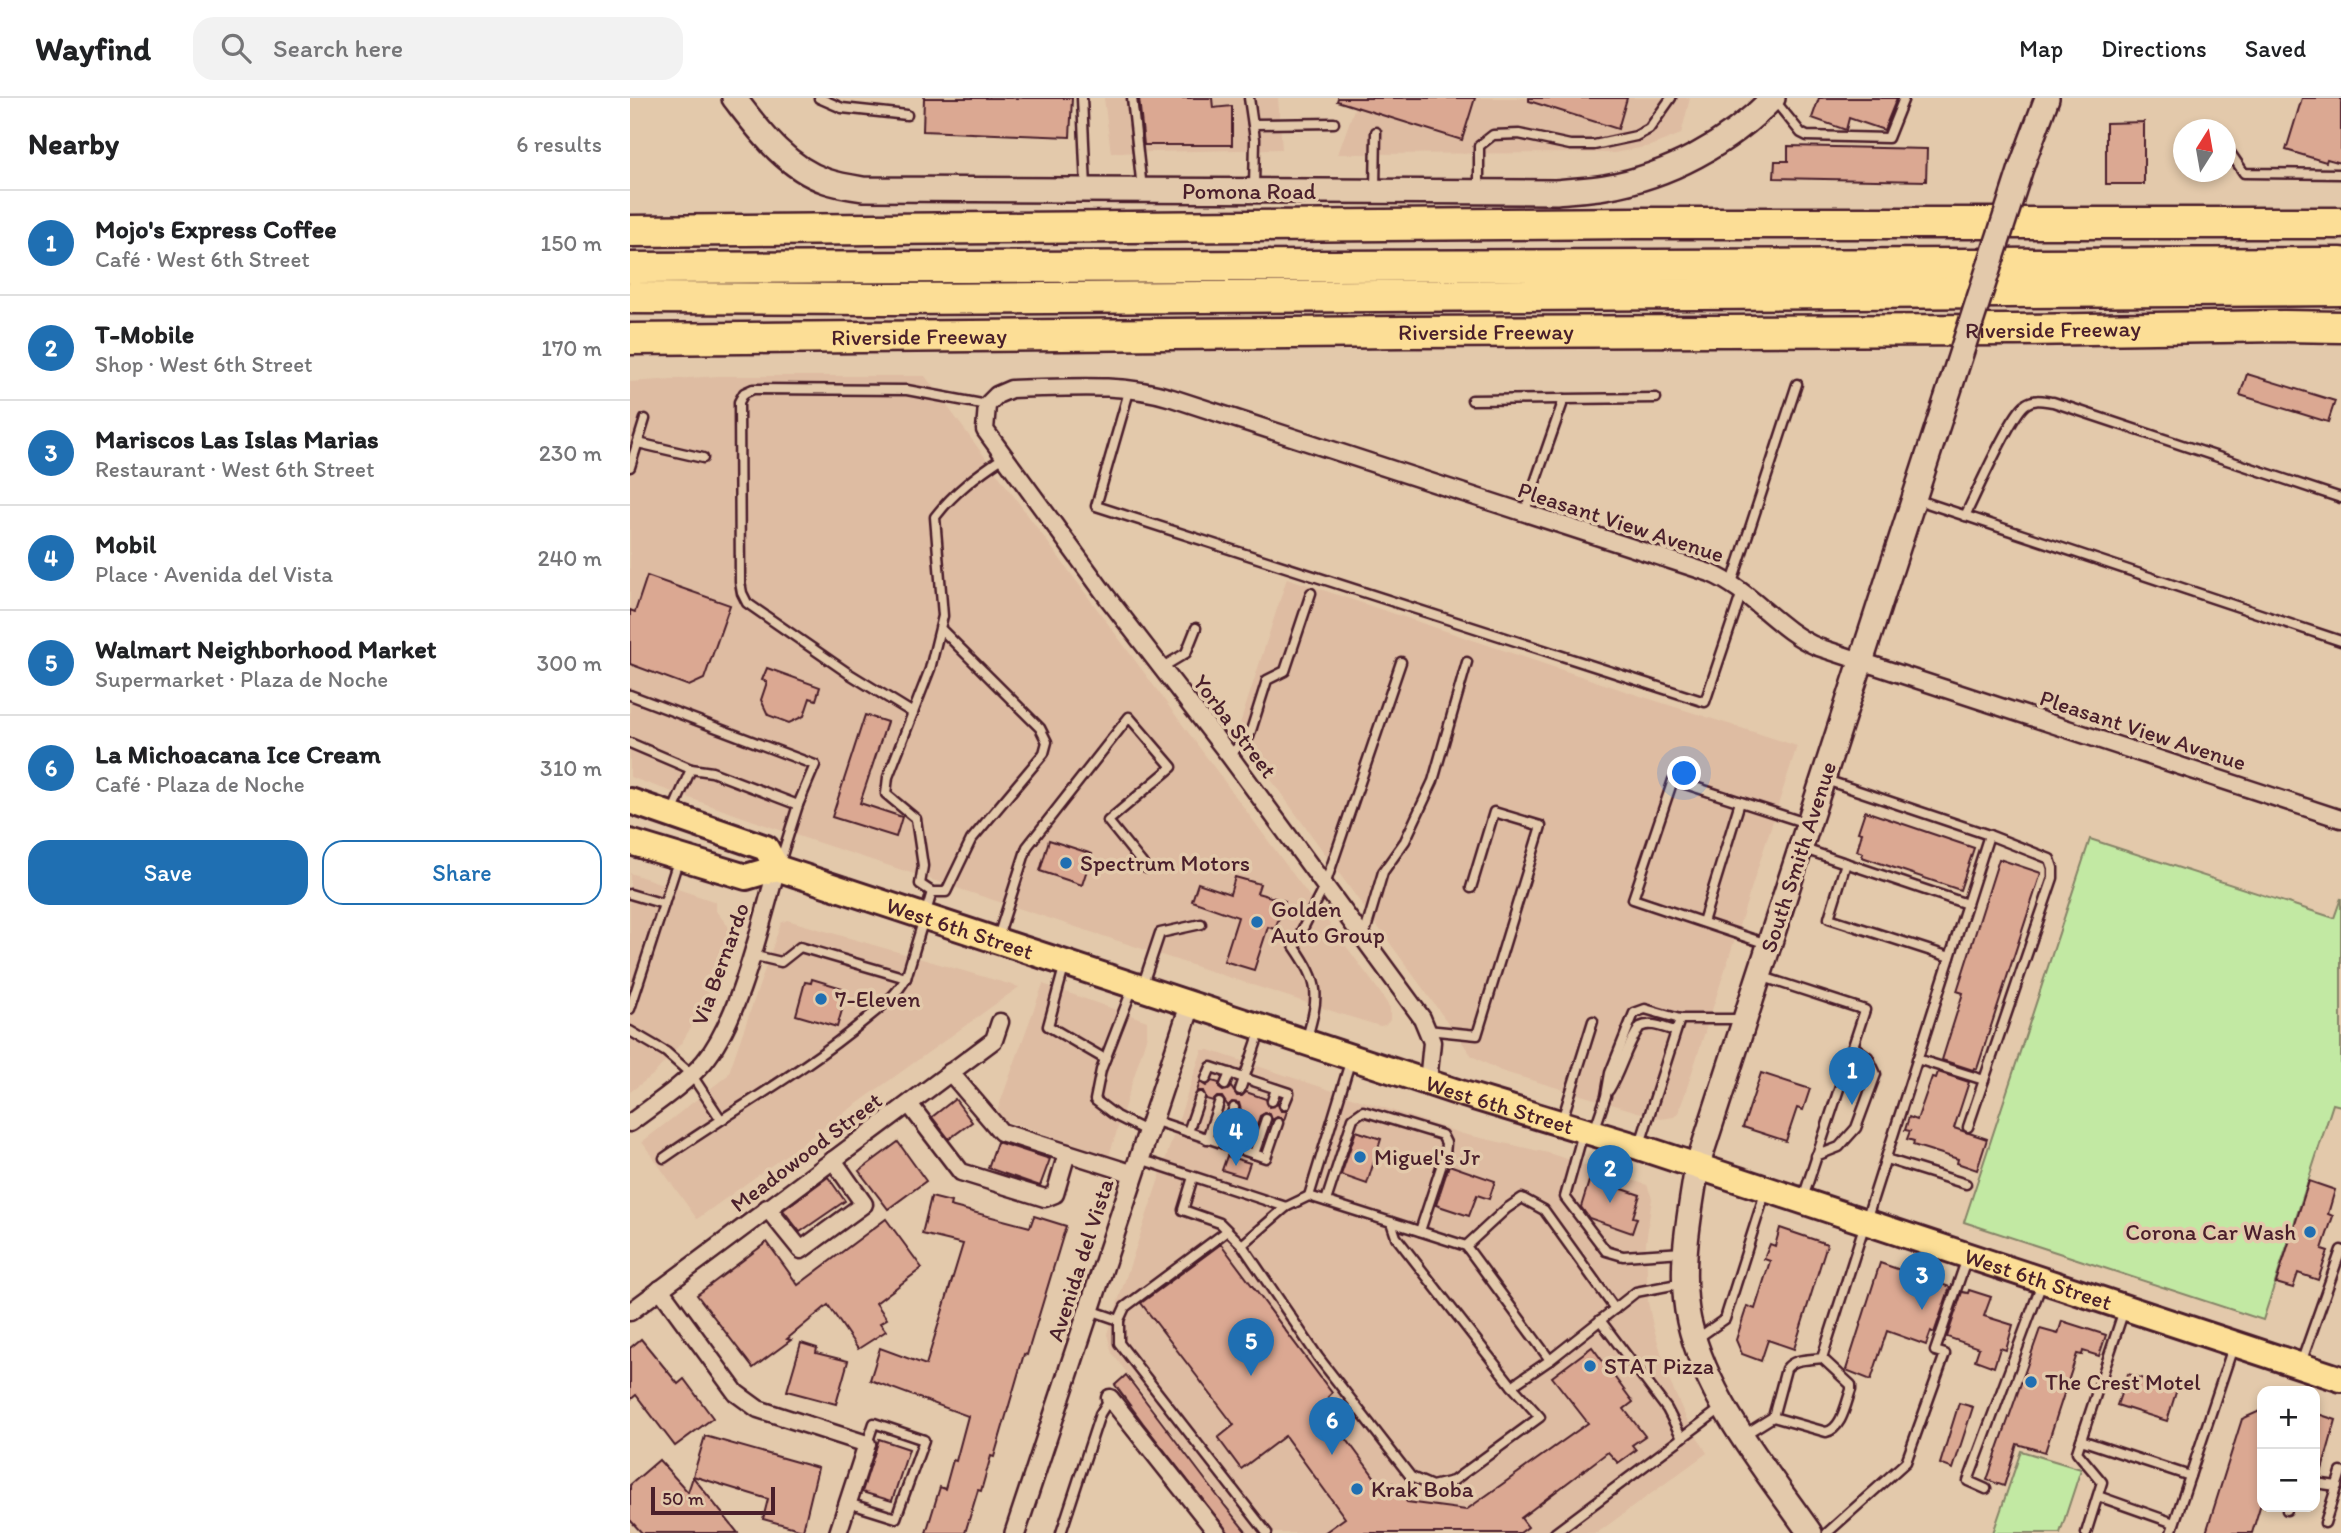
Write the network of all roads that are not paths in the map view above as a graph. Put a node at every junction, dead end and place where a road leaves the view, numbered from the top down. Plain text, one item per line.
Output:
1 (819, 98) edge
2 (1082, 98) edge
3 (1132, 98) edge
4 (1249, 98) edge
5 (1671, 98) edge
6 (1773, 98) edge
7 (1904, 98) edge
8 (2047, 98) edge
9 (740, 102) edge
10 (907, 115) dead end
11 (1334, 123) dead end
12 (1253, 124) junction
13 (1376, 132) dead end
14 (2236, 162) edge
15 (2341, 174) edge
16 (1086, 191) junction
17 (1142, 191) junction
18 (1254, 191) junction
19 (1375, 191) junction
20 (1479, 192) junction
21 (2341, 223) edge
22 (630, 231) edge
23 (2341, 263) edge
24 (630, 268) edge
25 (2341, 290) edge
26 (630, 298) edge
27 (2341, 327) edge
28 (630, 339) edge
29 (735, 339) junction
30 (630, 361) edge
31 (1797, 384) dead end
32 (1130, 388) junction
33 (1656, 398) dead end
34 (1564, 399) junction
35 (1472, 400) dead end
36 (987, 405) junction
37 (645, 419) dead end
38 (638, 443) junction
39 (1004, 457) junction
40 (703, 458) dead end
41 (630, 467) edge
42 (2341, 498) edge
43 (1913, 499) junction
44 (1524, 514) junction
45 (1965, 516) junction
46 (1737, 587) junction
47 (1311, 593) dead end
48 (940, 628) junction
49 (1196, 628) dead end
50 (2341, 641) edge
51 (1861, 661) junction
52 (1401, 662) dead end
53 (1467, 662) dead end
54 (1161, 668) junction
55 (630, 695) edge
56 (913, 713) junction
57 (630, 743) edge
58 (1229, 755) junction
59 (691, 769) junction
60 (1824, 779) junction
61 (630, 801) edge
62 (1740, 802) junction
63 (798, 805) junction
64 (672, 815) junction
65 (2341, 819) edge
66 (1809, 824) junction
67 (1989, 835) junction
68 (630, 842) edge
69 (1801, 848) junction
70 (679, 858) junction
71 (1846, 863) junction
72 (777, 868) junction
73 (1146, 868) dead end
74 (1325, 885) junction
75 (1471, 888) dead end
76 (630, 894) edge
77 (664, 904) junction
78 (928, 904) junction
79 (1967, 904) junction
80 (1703, 922) junction
81 (1201, 923) dead end
82 (1364, 936) junction
83 (997, 940) junction
84 (1770, 945) junction
85 (751, 955) junction
86 (1950, 957) junction
87 (1066, 962) junction
88 (1760, 976) junction
89 (906, 978) junction
90 (1138, 986) junction
91 (1192, 1003) junction
92 (630, 1009) edge
93 (1746, 1018) junction
94 (1680, 1019) junction
95 (1593, 1021) dead end
96 (1000, 1022) dead end
97 (1262, 1027) junction
98 (1427, 1030) junction
99 (630, 1031) edge
100 (1675, 1031) junction
101 (1306, 1041) junction
102 (1853, 1046) junction
103 (1352, 1057) junction
104 (1105, 1059) junction
105 (1917, 1059) junction
106 (950, 1072) junction
107 (1230, 1073) junction
108 (691, 1074) junction
109 (1244, 1078) junction
110 (1206, 1079) dead end
111 (1984, 1080) junction
112 (1427, 1082) junction
113 (1226, 1085) dead end
114 (1276, 1089) junction
115 (1240, 1090) dead end
116 (1606, 1096) junction
117 (1200, 1097) dead end
118 (1272, 1101) dead end
119 (1219, 1103) dead end
120 (909, 1104) junction
121 (1284, 1105) dead end
122 (1234, 1108) dead end
123 (720, 1118) junction
124 (1266, 1119) dead end
125 (630, 1123) edge
126 (1278, 1123) dead end
127 (1151, 1126) junction
128 (1968, 1127) dead end
129 (1579, 1128) junction
130 (1188, 1132) junction
131 (1207, 1139) junction
132 (1221, 1143) junction
133 (1639, 1147) junction
134 (1067, 1153) junction
135 (1254, 1154) junction
136 (1816, 1156) junction
137 (664, 1157) dead end
138 (1886, 1159) junction
139 (833, 1160) junction
140 (1137, 1167) junction
141 (1697, 1167) junction
142 (1193, 1177) junction
143 (1965, 1184) dead end
144 (1766, 1189) junction
145 (1309, 1196) junction
146 (1326, 1201) junction
147 (1802, 1201) junction
148 (1286, 1207) junction
149 (767, 1208) junction
150 (1391, 1222) junction
151 (1867, 1222) junction
152 (1227, 1231) junction
153 (1420, 1231) junction
154 (1242, 1245) junction
155 (1466, 1246) junction
156 (2341, 1250) edge
157 (1686, 1252) junction
158 (1968, 1255) junction
159 (2043, 1280) junction
160 (1686, 1283) junction
161 (660, 1289) junction
162 (2125, 1307) junction
163 (1615, 1308) junction
164 (1089, 1310) junction
165 (630, 1312) edge
166 (1119, 1320) junction
167 (1601, 1320) junction
168 (1695, 1340) junction
169 (2234, 1344) junction
170 (1822, 1358) junction
171 (1550, 1360) junction
172 (2300, 1366) junction
173 (2341, 1380) edge
174 (1512, 1386) junction
175 (1110, 1398) joint
176 (1723, 1407) junction
177 (1773, 1417) junction
178 (1743, 1436) junction
179 (1682, 1438) junction
180 (2081, 1440) junction
181 (867, 1444) junction
182 (2341, 1472) edge
183 (2190, 1476) junction
184 (2320, 1484) edge
185 (2337, 1486) junction
186 (1986, 1489) dead end
187 (2098, 1496) junction
188 (848, 1503) junction
189 (2174, 1523) junction
190 (2325, 1523) dead end
191 (1801, 1529) edge
192 (838, 1533) edge
193 (1014, 1533) edge
194 (1061, 1533) edge
195 (1217, 1533) edge
196 (1268, 1533) edge
197 (1555, 1533) edge
198 (1827, 1533) edge
199 (2086, 1533) edge
200 (2171, 1533) edge

1 - 10 lane
2 - 16 lane
3 - 17 lane
4 - 12 lane
5 - 20 lane
6 - 7 lane
6 - 20 main road, Pomona Road
8 - 43 main road, South Smith Avenue, bridge
9 - 16 main road, Pomona Road
11 - 12 lane
12 - 18 lane
13 - 19 lane
14 - 15 lane
16 - 17 main road, Pomona Road
17 - 18 main road, Pomona Road
18 - 19 main road, Pomona Road
19 - 20 main road, Pomona Road
21 - 22 highway
23 - 24 highway
25 - 26 highway
27 - 29 highway, Riverside Freeway
28 - 29 highway, Riverside Freeway
29 - 30 highway
31 - 46 lane
32 - 36 street, Pleasant View Avenue
32 - 44 street, Pleasant View Avenue
32 - 46 lane
33 - 34 lane
34 - 35 lane
34 - 44 lane
36 - 39 street, Yorba Street
36 - 56 lane
37 - 38 lane
38 - 40 lane
38 - 41 lane
39 - 48 lane
39 - 54 street, Yorba Street
42 - 45 lane
43 - 45 lane
43 - 51 main road, South Smith Avenue
44 - 46 street, Pleasant View Avenue
45 - 50 lane
46 - 51 street, Pleasant View Avenue
47 - 58 lane
48 - 56 lane
48 - 78 lane
49 - 54 lane
51 - 60 main road, South Smith Avenue
51 - 65 street, Pleasant View Avenue
52 - 74 lane
53 - 82 lane
54 - 58 street, Yorba Street
55 - 63 lane
56 - 78 lane
57 - 59 lane
58 - 74 street, Yorba Street
59 - 63 lane
59 - 64 lane
60 - 66 main road, South Smith Avenue
60 - 67 lane
61 - 64 main road, West 6th Street
62 - 66 lane
62 - 80 lane
62 - 80 lane
63 - 72 lane
64 - 72 main road, West 6th Street
66 - 69 main road, South Smith Avenue
67 - 79 lane
67 - 111 lane
68 - 70 main road
69 - 71 lane
69 - 84 main road, South Smith Avenue
70 - 72 main road
70 - 77 lane
71 - 79 lane
71 - 86 lane
72 - 78 main road, West 6th Street
72 - 85 street, Via Bernardo
73 - 83 lane
74 - 82 street, Yorba Street
74 - 101 lane
75 - 98 lane
76 - 77 lane
77 - 92 lane
78 - 83 main road, West 6th Street
78 - 89 lane
79 - 86 lane
80 - 84 lane
81 - 90 lane
82 - 98 street, Yorba Street
83 - 87 main road, West 6th Street
84 - 88 main road, South Smith Avenue
85 - 89 lane
85 - 108 street, Via Bernardo
86 - 105 lane
87 - 90 main road, West 6th Street
87 - 104 lane
88 - 93 main road, South Smith Avenue
88 - 102 lane
89 - 123 lane
90 - 91 main road, West 6th Street
90 - 104 lane
91 - 97 main road, West 6th Street
91 - 127 street, Avenida del Vista
93 - 94 lane
93 - 141 main road, South Smith Avenue
94 - 100 lane
94 - 116 lane
95 - 129 lane
96 - 106 street, Meadowood Street
97 - 101 main road, West 6th Street
97 - 109 lane
98 - 112 street, Yorba Street
99 - 108 lane
100 - 116 lane
100 - 133 lane
101 - 103 main road, West 6th Street
102 - 136 lane
102 - 136 lane
103 - 112 main road, West 6th Street
103 - 145 lane
104 - 127 lane
105 - 111 lane
105 - 138 lane
106 - 120 street, Meadowood Street
106 - 134 street
107 - 109 lane
107 - 110 lane
107 - 113 lane
108 - 123 lane
108 - 125 street, Via Bernardo
109 - 114 lane
109 - 115 lane
111 - 128 lane
112 - 129 main road, West 6th Street
114 - 118 lane
114 - 121 lane
116 - 129 lane
117 - 130 lane
119 - 131 lane
120 - 134 street
120 - 139 street, Meadowood Street
122 - 132 lane
123 - 137 lane
124 - 135 lane
126 - 135 lane
127 - 130 lane
127 - 140 street, Avenida del Vista
129 - 133 main road, West 6th Street
129 - 157 lane
130 - 131 lane
131 - 132 lane
132 - 135 lane
133 - 141 main road, West 6th Street
134 - 140 street
136 - 147 lane
138 - 143 lane
138 - 151 lane
139 - 149 street, Meadowood Street
139 - 149 street
140 - 142 lane
140 - 164 street, Avenida del Vista
141 - 144 main road, West 6th Street
141 - 157 main road, South Smith Avenue
142 - 148 lane
142 - 152 lane
144 - 147 main road, West 6th Street
144 - 168 lane
145 - 146 lane
145 - 148 lane
146 - 150 lane
146 - 153 lane
147 - 151 main road, West 6th Street
148 - 154 lane
149 - 161 street, Meadowood Street
150 - 153 lane
150 - 174 lane
151 - 158 main road, West 6th Street
151 - 170 lane
152 - 154 lane
152 - 166 lane
153 - 155 lane
154 - 174 lane
155 - 163 lane
155 - 171 lane
156 - 172 lane
157 - 160 main road, South Smith Avenue
158 - 159 main road, West 6th Street
158 - 198 lane
159 - 162 main road, West 6th Street
159 - 186 lane
160 - 163 lane
160 - 168 main road, South Smith Avenue
161 - 165 street, Meadowood Street
161 - 181 street
162 - 169 main road, West 6th Street
162 - 180 lane
163 - 167 lane
164 - 166 lane
164 - 193 street, Avenida del Vista
166 - 196 lane
167 - 171 lane
167 - 179 lane
168 - 176 main road, South Smith Avenue
169 - 172 main road, West 6th Street
169 - 183 lane
170 - 177 lane
170 - 177 lane
171 - 174 lane
172 - 173 main road, West 6th Street
175 - 194 lane
175 - 195 street
176 - 178 main road, South Smith Avenue
176 - 179 lane
177 - 178 lane
178 - 191 main road, South Smith Avenue
179 - 197 lane
180 - 183 lane
180 - 187 lane
181 - 188 street
181 - 188 lane
182 - 185 lane
183 - 189 lane
184 - 185 lane
185 - 190 lane
187 - 189 lane
187 - 199 lane
188 - 192 street
189 - 200 lane

